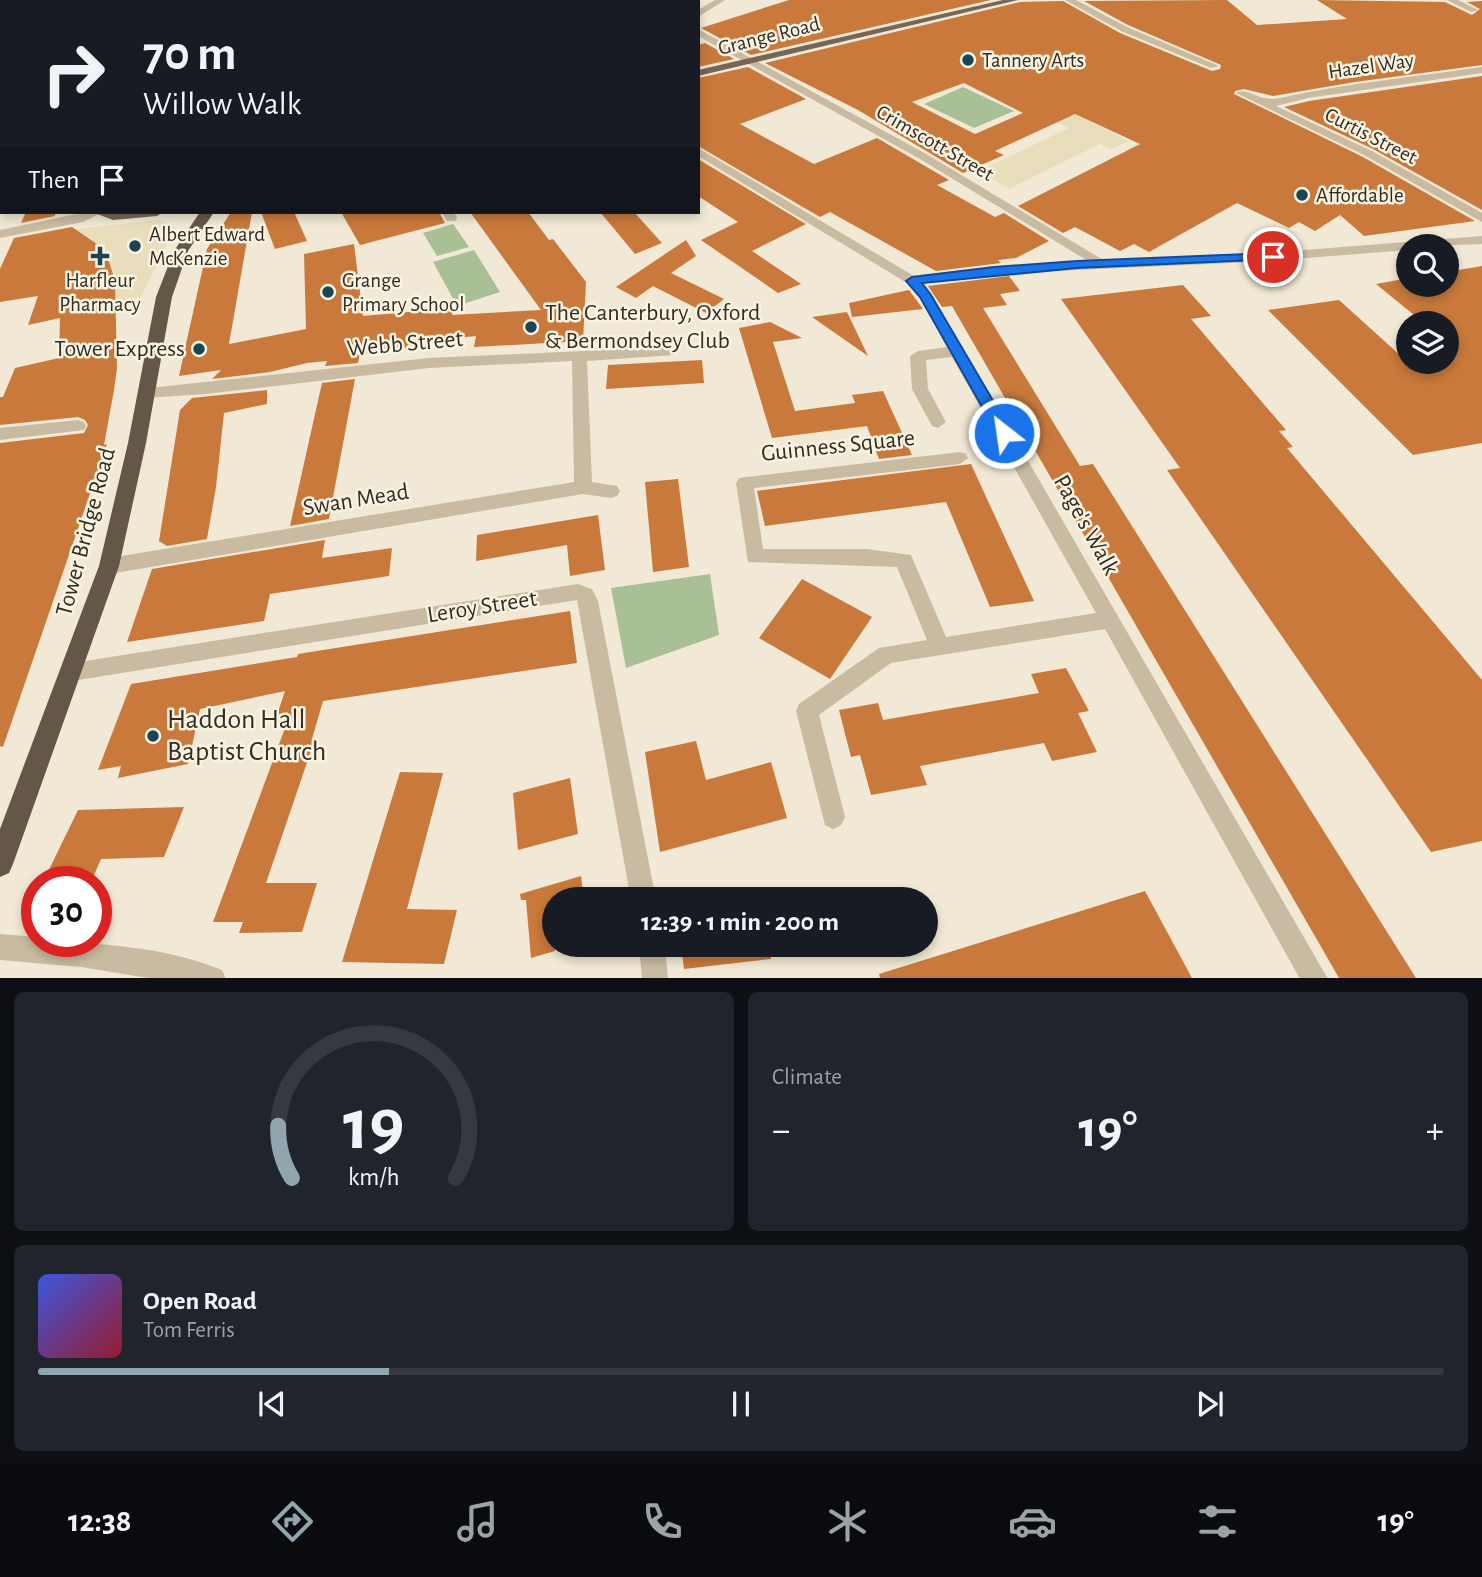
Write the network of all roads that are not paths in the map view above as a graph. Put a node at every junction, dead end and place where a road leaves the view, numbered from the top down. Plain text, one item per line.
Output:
1 (721, 0) edge
2 (1014, 0) edge
3 (1069, 0) edge
4 (993, 2) edge
5 (1450, 3) edge
6 (1474, 10) dead end
7 (700, 12) edge
8 (700, 33) edge
9 (748, 61) junction
10 (1214, 66) dead end
11 (1482, 70) edge
12 (700, 73) edge
13 (1241, 93) dead end
14 (1265, 104) junction
15 (700, 152) edge
16 (93, 214) edge
17 (106, 214) edge
18 (135, 214) edge
19 (205, 214) edge
20 (1482, 218) edge
21 (0, 234) edge
22 (1482, 240) edge
23 (1100, 263) junction
24 (912, 281) junction
25 (957, 351) junction
26 (668, 352) dead end
27 (579, 355) junction
28 (146, 393) junction
29 (938, 422) dead end
30 (78, 426) dead end
31 (0, 434) edge
32 (960, 458) dead end
33 (583, 487) junction
34 (611, 491) dead end
35 (108, 566) junction
36 (1109, 620) junction
37 (939, 645) junction
38 (72, 672) junction
39 (833, 817) dead end
40 (0, 864) edge
41 (642, 887) edge
42 (8, 947) edge
43 (653, 957) edge
44 (213, 978) edge
45 (655, 978) edge
46 (1315, 978) edge

1 - 7 street
2 - 4 main road, Grange Road
3 - 10 street
4 - 9 main road, Grange Road
5 - 6 street
8 - 9 street, Crimscott Street
9 - 12 main road, Grange Road
9 - 23 street, Crimscott Street
11 - 14 street, Hazel Way
13 - 14 street, Curtis Street
14 - 20 street, Curtis Street
15 - 24 street, Page's Walk
16 - 21 street
17 - 18 main road
19 - 28 highway, Tower Bridge Road
22 - 23 street
23 - 24 street
24 - 25 street, Page's Walk
25 - 29 street
25 - 36 street, Page's Walk
26 - 27 street, Webb Street
27 - 28 street, Webb Street
27 - 33 street
28 - 35 highway, Tower Bridge Road
30 - 31 street
32 - 37 street, Guinness Square
33 - 34 street, Swan Mead
33 - 35 street, Swan Mead
35 - 38 highway, Tower Bridge Road
36 - 37 street
36 - 46 street, Page's Walk
37 - 39 street
38 - 40 highway, Tower Bridge Road
38 - 41 street, Leroy Street
42 - 44 street
43 - 45 street

